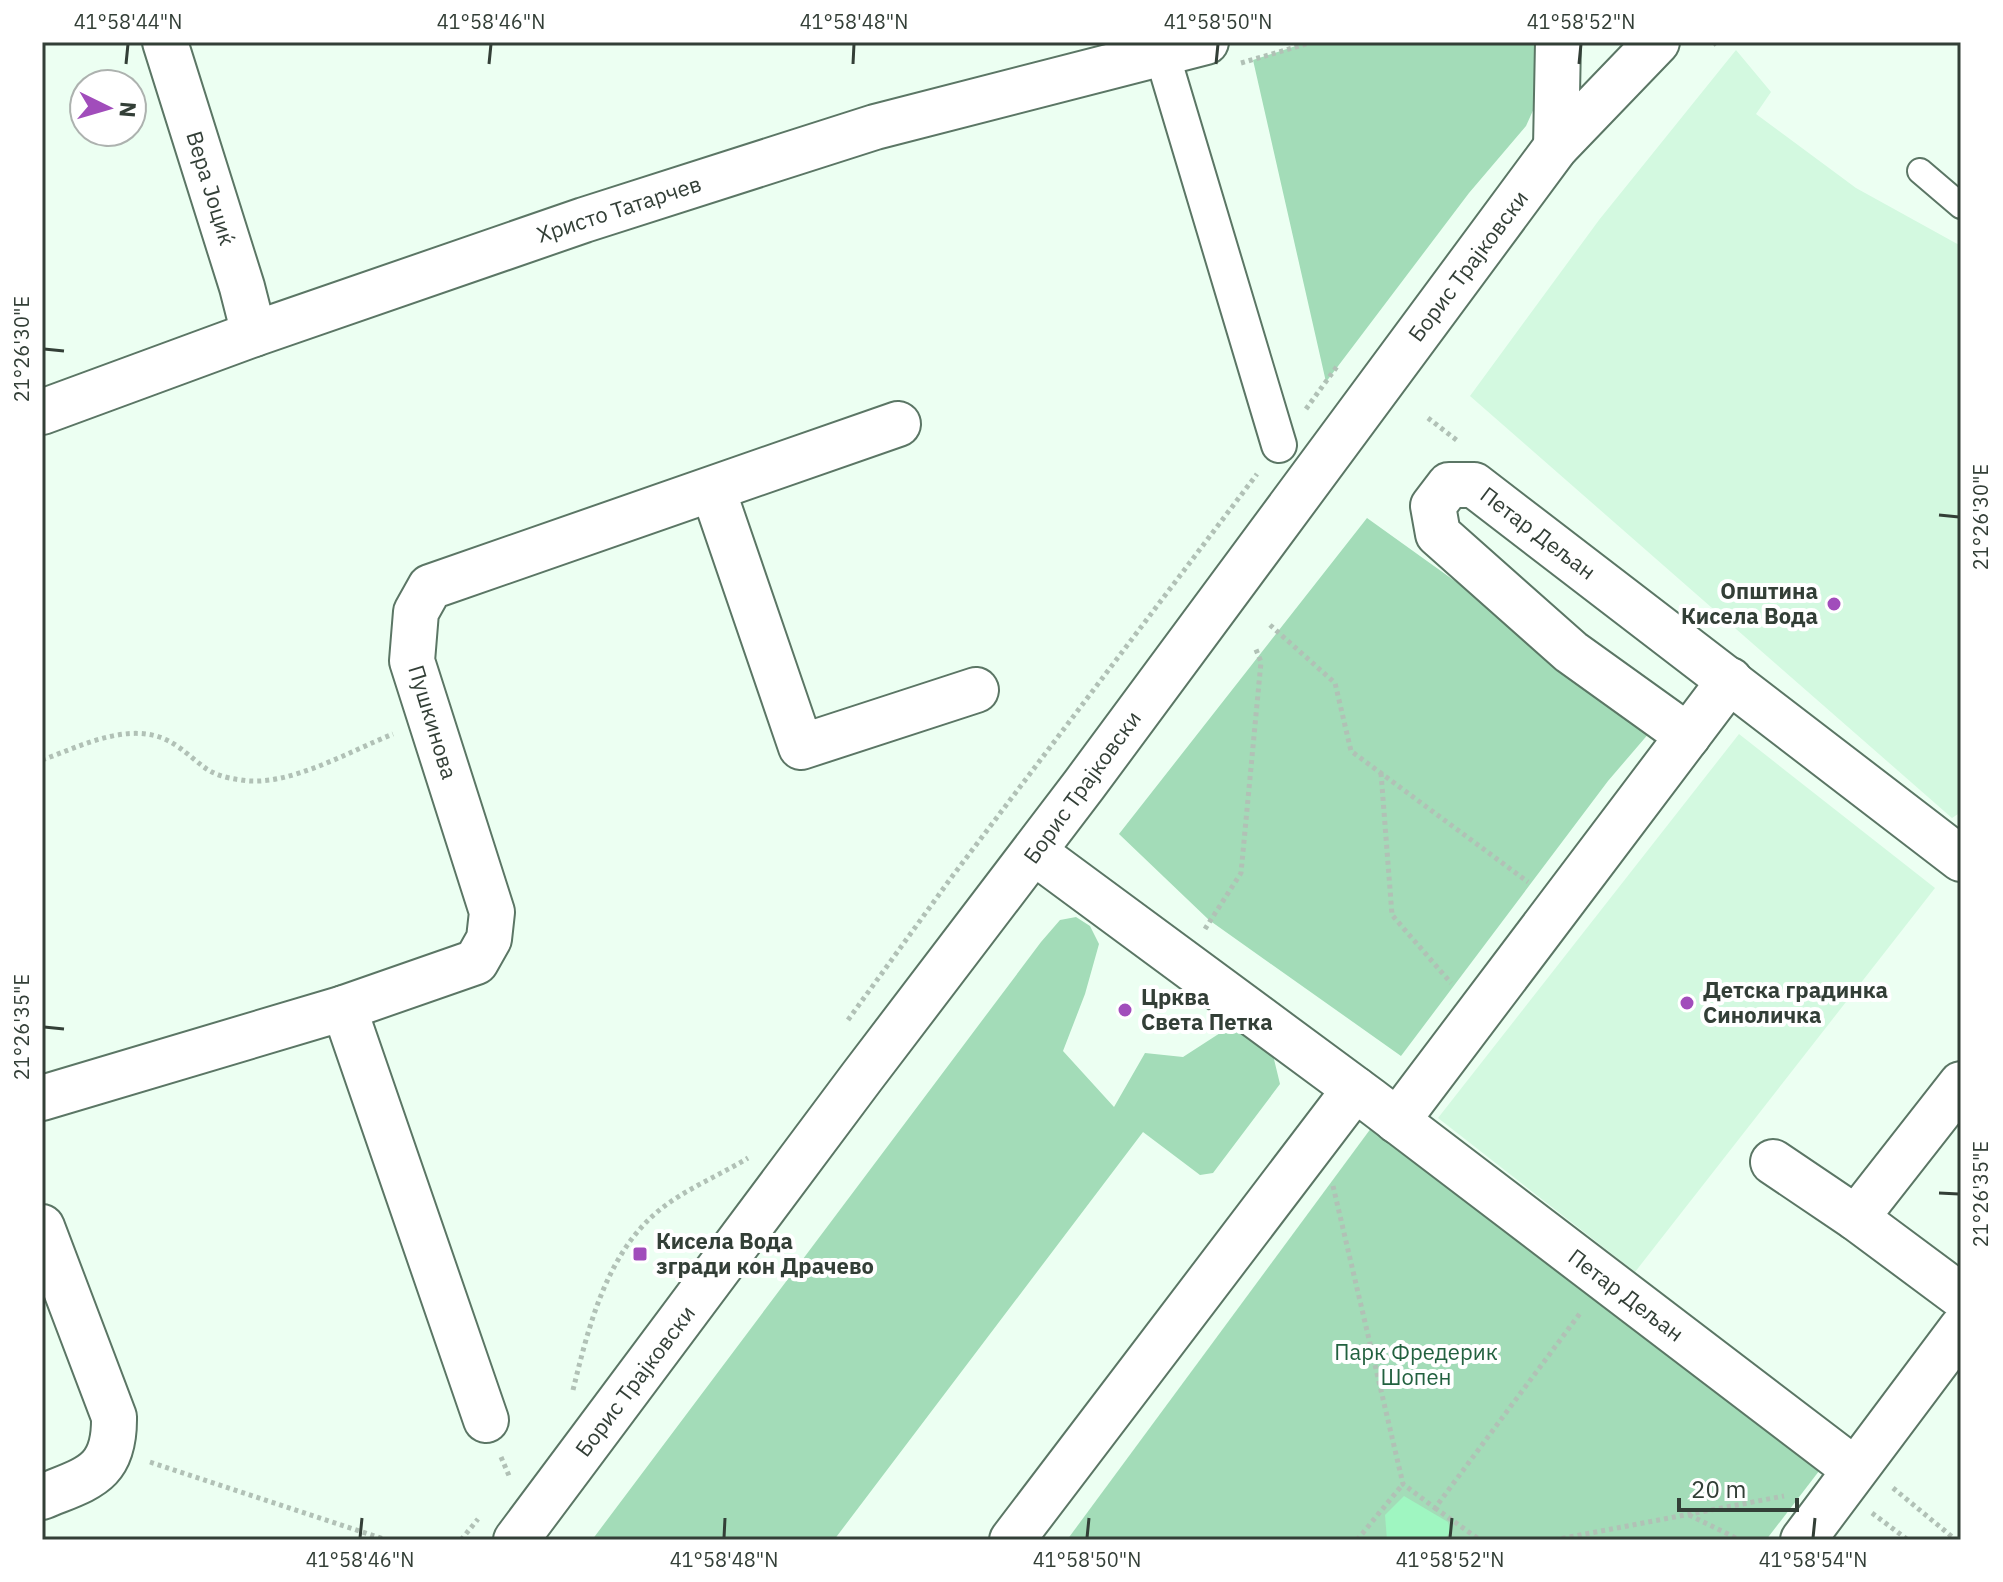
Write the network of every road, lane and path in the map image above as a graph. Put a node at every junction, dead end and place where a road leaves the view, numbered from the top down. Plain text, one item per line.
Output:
1 (165, 42) edge
2 (1558, 42) edge
3 (1657, 42) edge
4 (1193, 45) edge
5 (1556, 147) junction
6 (1920, 171) dead end
7 (1961, 206) edge
8 (254, 334) junction
9 (1345, 356) dead end
10 (42, 412) edge
11 (898, 424) dead end
12 (1279, 445) junction
13 (713, 490) junction
14 (1270, 625) dead end
15 (1730, 680) junction
16 (976, 690) dead end
17 (431, 718) junction
18 (1688, 736) junction
19 (42, 760) edge
20 (1381, 773) junction
21 (1034, 852) junction
22 (1961, 859) edge
23 (1531, 884) dead end
24 (1455, 987) dead end
25 (344, 1008) junction
26 (840, 1031) dead end
27 (1960, 1087) edge
28 (1355, 1089) junction
29 (42, 1098) edge
30 (1397, 1121) junction
31 (757, 1145) dead end
32 (1773, 1162) dead end
33 (1332, 1181) dead end
34 (1856, 1218) junction
35 (42, 1227) edge
36 (1606, 1279) junction
37 (1961, 1296) edge
38 (1961, 1329) edge
39 (572, 1394) dead end
40 (486, 1420) dead end
41 (111, 1449) junction
42 (520, 1467) dead end
43 (1854, 1469) junction
44 (510, 1479) dead end
45 (1403, 1484) junction
46 (1788, 1495) dead end
47 (42, 1497) edge
48 (1435, 1508) junction
49 (1688, 1514) junction
50 (481, 1515) dead end
51 (387, 1540) edge
52 (461, 1540) edge
53 (516, 1540) edge
54 (1012, 1540) edge
55 (1357, 1540) edge
56 (1480, 1540) edge
57 (1554, 1540) edge
58 (1740, 1540) edge
59 (1803, 1540) edge

1 - 8 street, Вера Јоциќ
2 - 5 street
3 - 5 street, Борис Трајковски
4 - 8 street, Христо Татарчев
4 - 12 street
5 - 21 street, Борис Трајковски
6 - 7 lane
8 - 10 street, Христо Татарчев
9 - 12 path
11 - 13 street, Пушкинова
12 - 26 path
13 - 16 street
13 - 17 street, Пушкинова
14 - 20 path
15 - 18 street
15 - 18 street, Петар Дељан
15 - 22 street, Петар Дељан
17 - 19 path
17 - 25 street, Пушкинова
18 - 30 street
20 - 23 path
20 - 24 path
21 - 28 street, Петар Дељан
21 - 53 street, Борис Трајковски
25 - 29 street, Пушкинова
25 - 40 street
27 - 34 street
28 - 30 street, Петар Дељан
28 - 54 street
30 - 36 street, Петар Дељан
31 - 39 path
32 - 34 street
33 - 45 path
34 - 37 street
35 - 41 street
36 - 43 street, Петар Дељан
36 - 48 path
38 - 43 street
41 - 47 street
41 - 51 path
42 - 44 path
43 - 59 street
45 - 48 path
45 - 55 path
46 - 49 path
48 - 56 path
49 - 57 path
49 - 58 path
50 - 52 path

